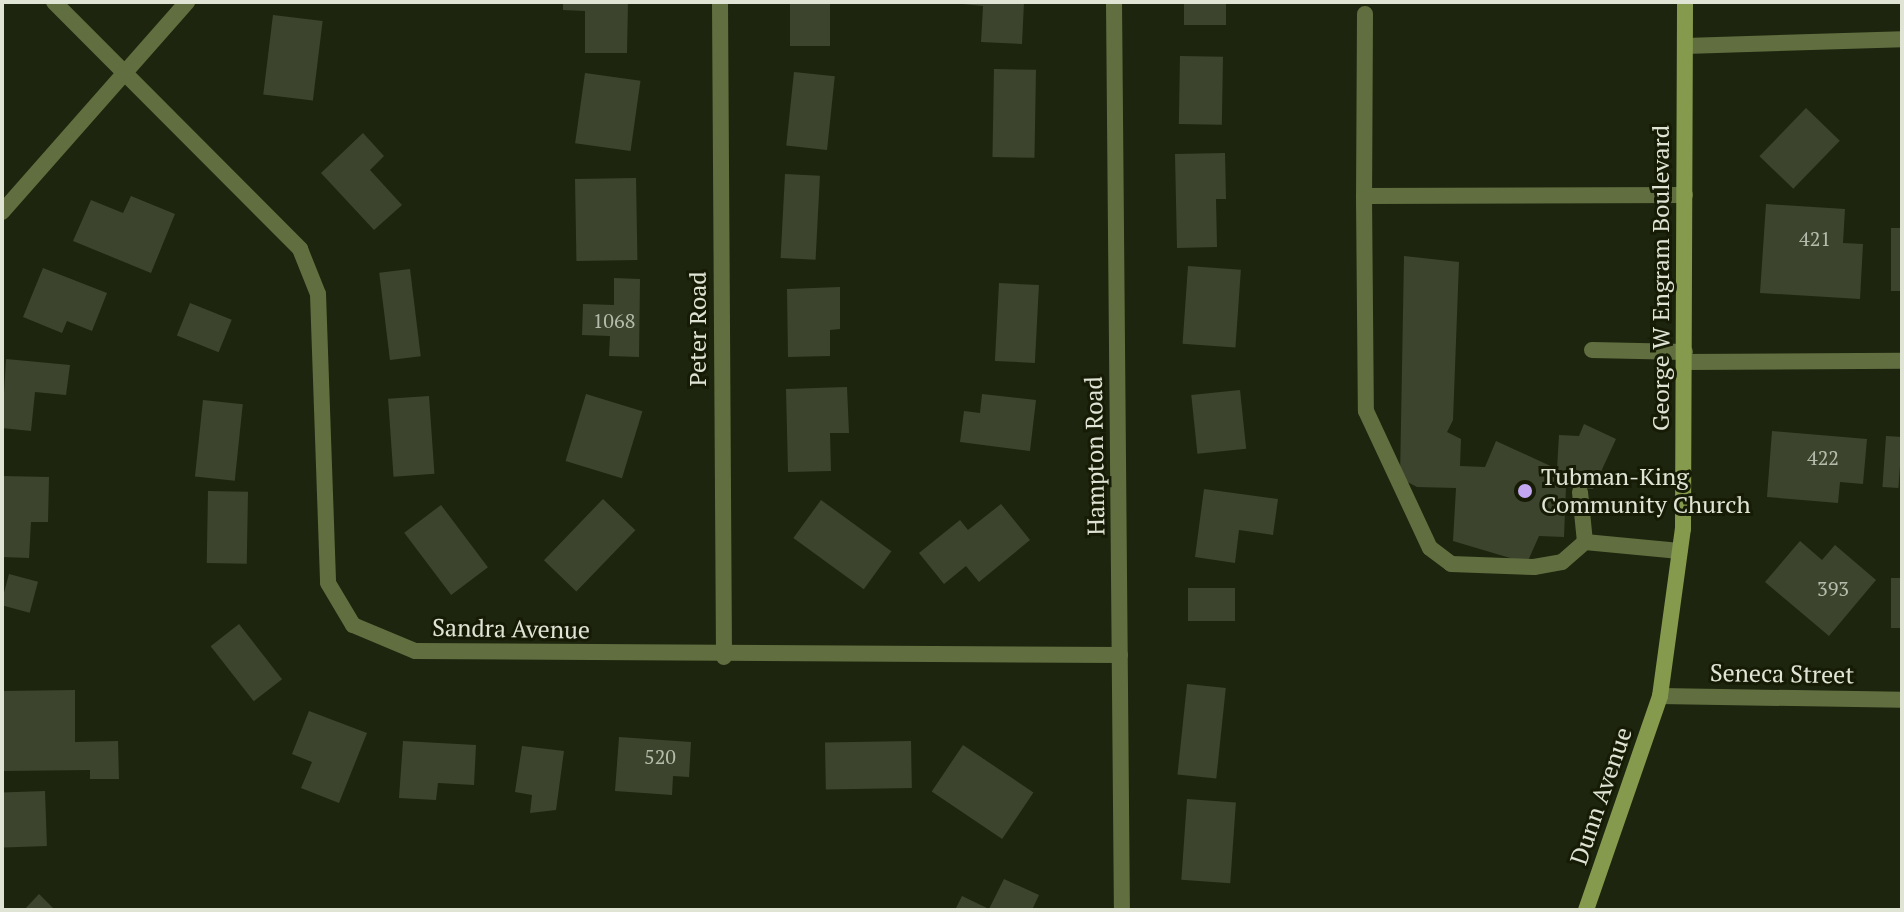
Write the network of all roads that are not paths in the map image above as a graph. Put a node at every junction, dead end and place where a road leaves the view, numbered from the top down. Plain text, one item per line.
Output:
1 (54, 2) edge
2 (187, 2) edge
3 (720, 2) edge
4 (1114, 2) edge
5 (1685, 2) edge
6 (1365, 14) dead end
7 (1902, 39) edge
8 (1685, 46) junction
9 (124, 67) junction
10 (1685, 195) junction
11 (1364, 196) junction
12 (2, 212) edge
13 (1592, 350) dead end
14 (1685, 357) junction
15 (1902, 361) edge
16 (1580, 492) dead end
17 (1585, 542) junction
18 (1680, 551) junction
19 (1120, 655) junction
20 (724, 657) junction
21 (1660, 696) junction
22 (1902, 700) edge
23 (1122, 910) edge
24 (1586, 910) edge

1 - 9 street, Sandra Avenue
2 - 9 street
3 - 20 street, Peter Road
4 - 19 street, Hampton Road
5 - 8 main road, George W Engram Boulevard
6 - 11 street
7 - 8 street
8 - 10 main road, George W Engram Boulevard
9 - 12 street
9 - 20 street, Sandra Avenue
10 - 11 street
10 - 14 main road, George W Engram Boulevard
11 - 17 street
13 - 14 street
14 - 15 street
14 - 18 main road, George W Engram Boulevard
16 - 17 street
17 - 18 street
18 - 21 main road, George W Engram Boulevard
19 - 20 street, Sandra Avenue
19 - 23 street, Hampton Road
21 - 22 street, Seneca Street
21 - 24 main road, Dunn Avenue

